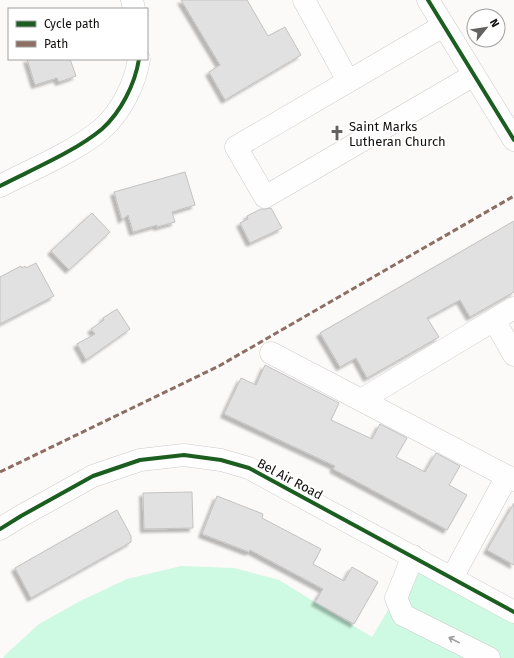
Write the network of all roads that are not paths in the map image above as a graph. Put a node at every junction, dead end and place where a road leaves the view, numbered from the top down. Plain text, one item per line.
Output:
1 (304, 0) edge
2 (428, 0) edge
3 (443, 26) junction
4 (139, 60) edge
5 (474, 75) junction
6 (348, 81) junction
7 (513, 135) edge
8 (0, 186) edge
9 (514, 308) edge
10 (494, 320) junction
11 (271, 353) dead end
12 (514, 355) edge
13 (360, 400) junction
14 (511, 478) edge
15 (0, 529) edge
16 (413, 556) junction
17 (452, 578) junction
18 (514, 612) edge
19 (489, 658) edge

1 - 6 street
2 - 3 street
3 - 5 street
3 - 6 street
4 - 8 street
5 - 6 street
5 - 7 street
9 - 10 street
10 - 12 street
10 - 13 street
11 - 13 street
13 - 14 street
14 - 17 street
15 - 16 street, Bel Air Road
16 - 17 street, Bel Air Road
19 -> 16 street
17 - 18 street, Bel Air Road

